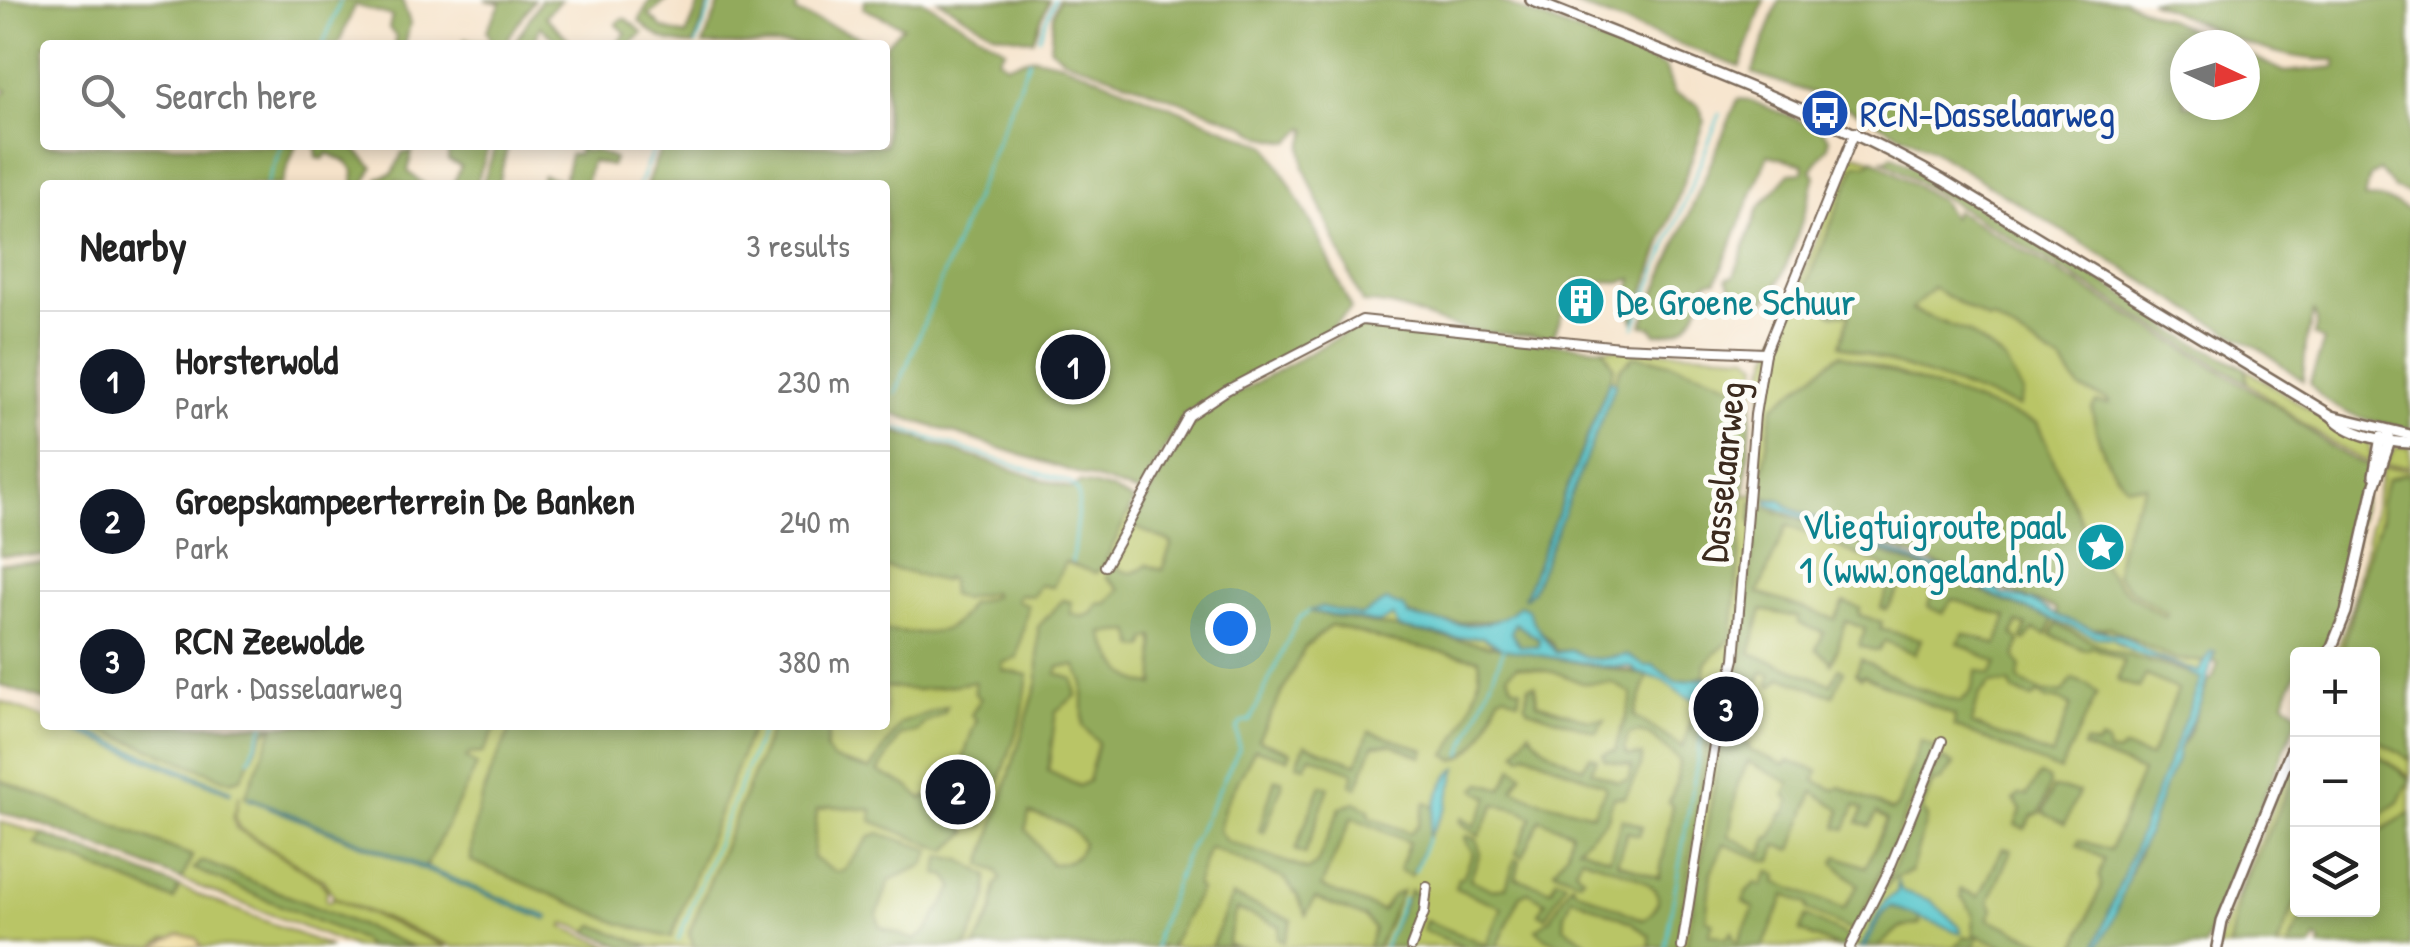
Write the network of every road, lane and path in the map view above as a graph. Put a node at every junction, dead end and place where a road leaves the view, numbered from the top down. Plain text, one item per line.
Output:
1 (1531, 0) edge
2 (1854, 132) junction
3 (1765, 353) junction
4 (2410, 436) edge
5 (2386, 437) junction
6 (2410, 444) edge
7 (1105, 566) dead end
8 (2332, 647) edge
9 (2297, 737) edge
10 (1942, 741) dead end
11 (1426, 886) dead end
12 (1411, 947) edge
13 (1682, 947) edge
14 (1850, 947) edge
15 (2217, 947) edge

1 - 2 street
2 - 3 street
2 - 5 street
3 - 7 street, Dasselaarweg
3 - 13 street, Dasselaarweg
4 - 5 street
5 - 6 street
5 - 8 street
9 - 15 street
10 - 14 street
11 - 12 street

